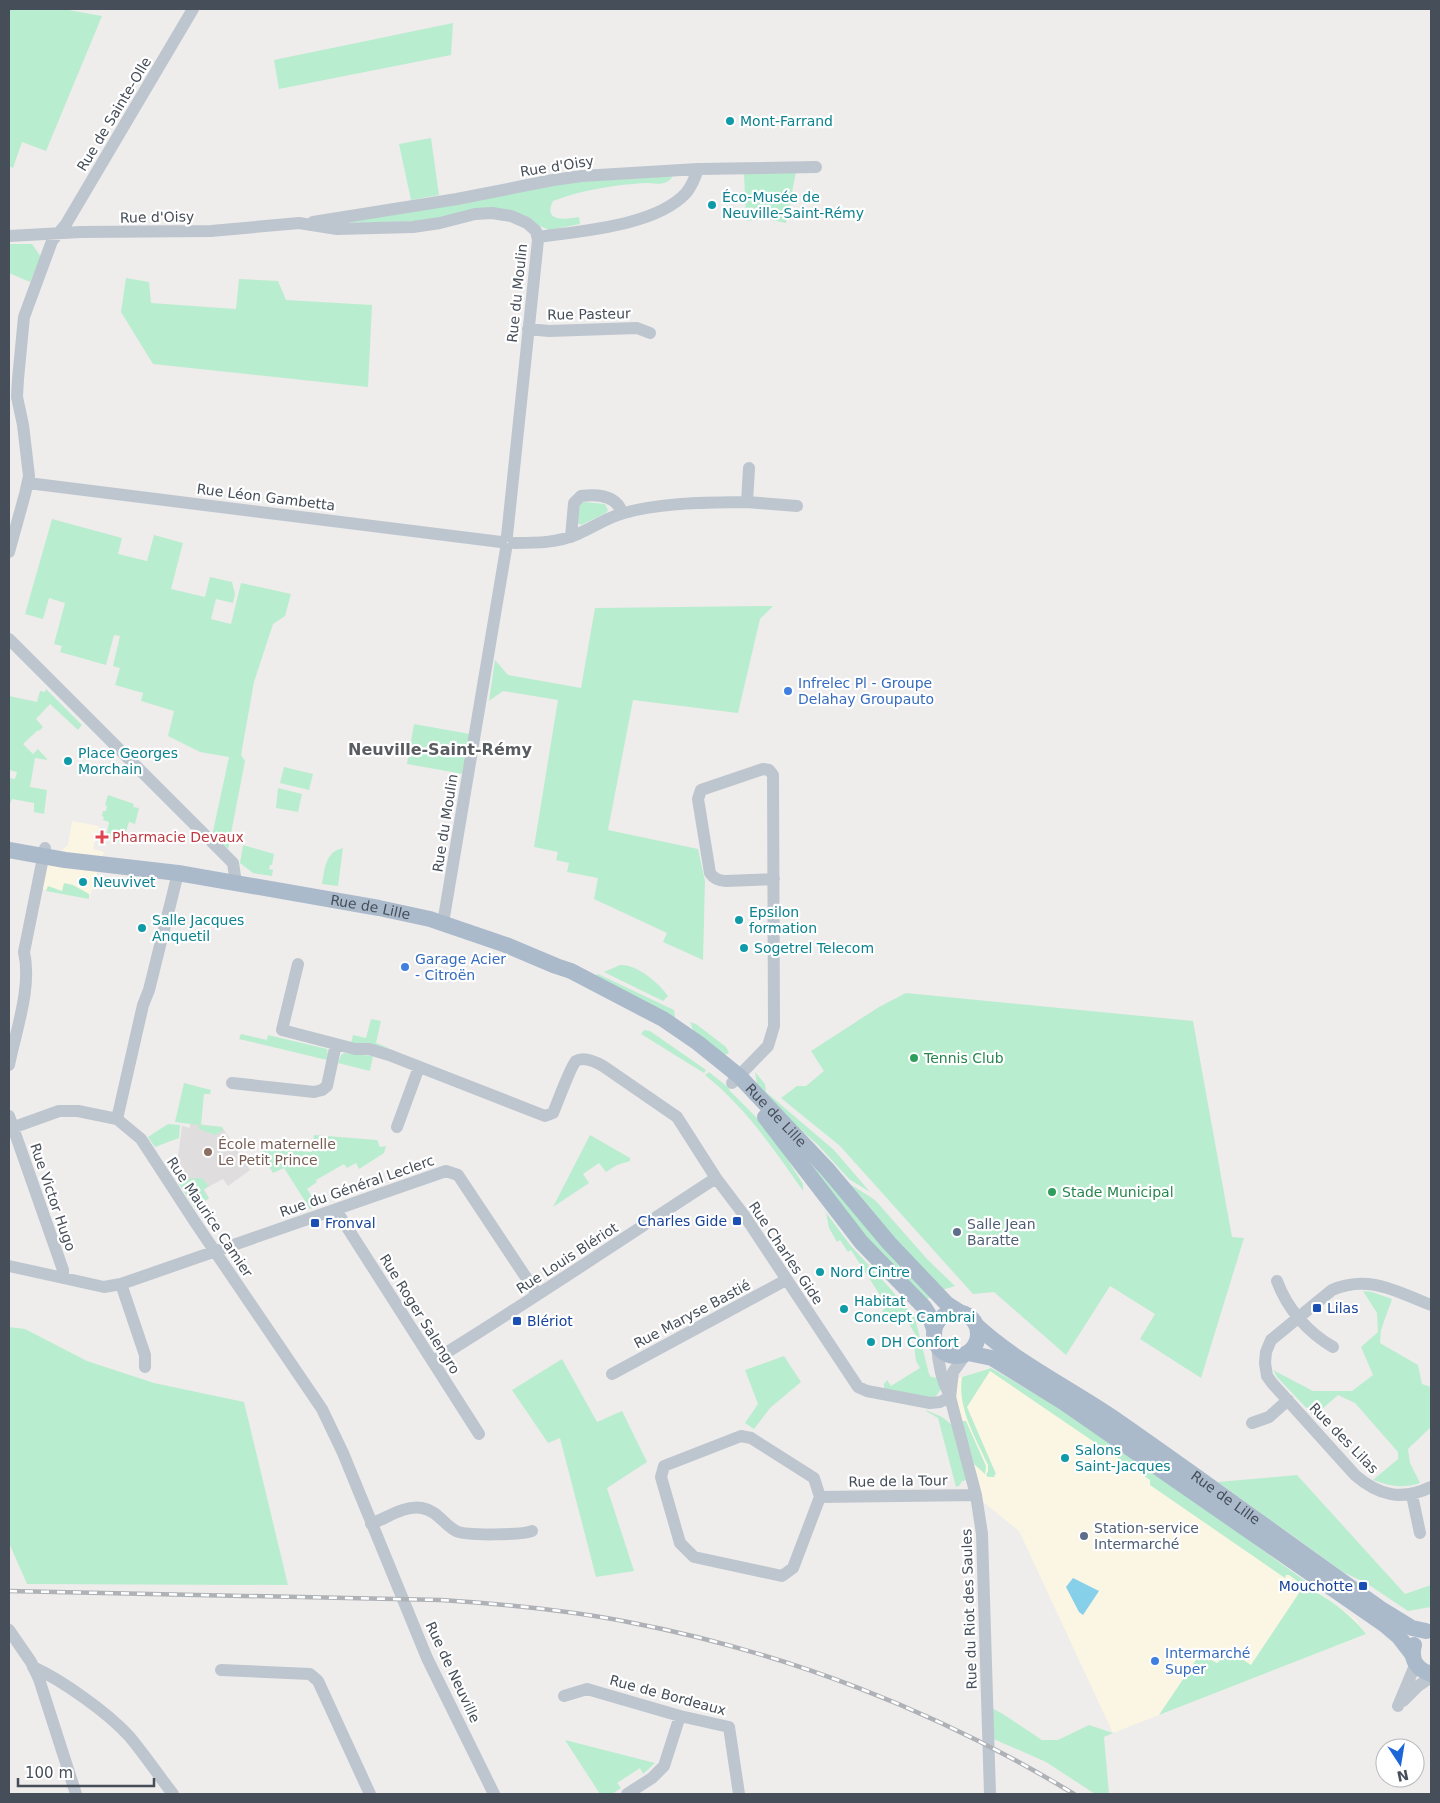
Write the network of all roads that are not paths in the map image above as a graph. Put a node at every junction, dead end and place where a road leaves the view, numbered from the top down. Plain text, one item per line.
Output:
1 (193, 9) edge
2 (816, 167) dead end
3 (698, 169) junction
4 (305, 223) junction
5 (58, 234) junction
6 (9, 236) edge
7 (538, 237) junction
8 (528, 329) junction
9 (650, 333) dead end
10 (749, 468) dead end
11 (28, 483) junction
12 (747, 502) junction
13 (796, 506) dead end
14 (622, 514) junction
15 (571, 537) junction
16 (507, 543) junction
17 (9, 552) edge
18 (9, 639) edge
19 (9, 841) edge
20 (9, 850) edge
21 (44, 852) junction
22 (178, 873) junction
23 (774, 879) junction
24 (236, 883) junction
25 (443, 923) junction
26 (298, 964) dead end
27 (336, 1044) junction
28 (9, 1065) edge
29 (419, 1067) junction
30 (735, 1079) junction
31 (232, 1083) dead end
32 (117, 1119) junction
33 (10, 1124) edge
34 (397, 1127) dead end
35 (716, 1178) junction
36 (336, 1210) junction
37 (216, 1251) junction
38 (9, 1266) edge
39 (63, 1277) junction
40 (786, 1280) junction
41 (1277, 1280) dead end
42 (120, 1284) junction
43 (537, 1294) junction
44 (1431, 1305) edge
45 (958, 1311) junction
46 (1299, 1317) junction
47 (978, 1327) junction
48 (936, 1337) junction
49 (1333, 1347) dead end
50 (967, 1354) junction
51 (433, 1361) junction
52 (145, 1367) dead end
53 (612, 1374) dead end
54 (950, 1397) junction
55 (1288, 1400) junction
56 (1252, 1423) dead end
57 (479, 1434) dead end
58 (1431, 1487) edge
59 (1412, 1495) junction
60 (976, 1496) junction
61 (820, 1497) junction
62 (371, 1524) junction
63 (532, 1531) dead end
64 (1420, 1533) dead end
65 (387, 1562) joint
66 (9, 1630) edge
67 (1429, 1630) edge
68 (1414, 1659) junction
69 (33, 1667) junction
70 (221, 1670) dead end
71 (1431, 1676) edge
72 (564, 1696) dead end
73 (680, 1716) junction
74 (76, 1794) edge
75 (173, 1794) edge
76 (370, 1794) edge
77 (494, 1794) edge
78 (627, 1794) edge
79 (739, 1794) edge
80 (990, 1794) edge

1 - 5 street, Rue de Sainte-Olle
2 - 3 street, Rue d'Oisy
3 - 4 street, Rue d'Oisy
3 - 7 street, Rue du Moulin
4 - 5 street, Rue d'Oisy
4 - 7 street, Rue d'Oisy
5 - 6 street, Rue d'Oisy
5 - 11 street, Rue de Sainte-Olle
7 - 8 street, Rue du Moulin
8 - 9 street, Rue Pasteur
8 - 16 street, Rue du Moulin
10 - 12 street
11 - 16 street, Rue Léon Gambetta
11 - 17 street, Rue de Sainte-Olle
12 - 13 street, Rue Léon Gambetta
12 - 14 street, Rue Léon Gambetta
14 - 15 street, Rue Léon Gambetta
14 - 15 street
15 - 16 street, Rue Léon Gambetta
16 - 25 street, Rue du Moulin
18 - 24 street
19 - 21 main road, Rue de Lille
20 - 21 main road, Rue de Lille
21 - 22 main road, Rue de Lille
21 - 28 street
22 - 24 main road, Rue de Lille
22 - 32 street
23 - 23 street
23 - 30 street
24 - 25 main road, Rue de Lille
25 - 30 main road, Rue de Lille
26 - 27 street
27 - 29 street
27 - 31 street
29 - 34 street
29 - 35 street, Rue Charles Gide
30 - 45 main road, Rue de Lille
30 - 48 main road, Rue de Lille
32 - 33 street
32 - 37 street, Rue Maurice Camier
33 - 39 street, Rue Victor Hugo
35 - 40 street, Rue Charles Gide
35 - 43 street, Rue Louis Blériot
36 - 37 street, Rue du Général Leclerc
36 - 43 street, Rue du Général Leclerc
36 - 51 street, Rue Roger Salengro
37 - 42 street, Rue du Général Leclerc
37 - 62 street, Rue Maurice Camier
38 - 39 street, Rue du Général Leclerc
39 - 42 street, Rue du Général Leclerc
40 - 53 street, Rue Maryse Bastié
40 - 54 street, Rue Charles Gide
41 - 46 street
42 - 52 street
43 - 51 street, Rue Louis Blériot
44 - 46 street, Rue des Lilas
45 - 47 main road
45 - 48 main road
46 - 49 street
46 - 55 street, Rue des Lilas
47 - 50 main road
47 - 67 main road, Rue de Lille
48 - 50 main road
48 - 54 street
50 - 54 street
50 - 68 main road, Rue de Lille
51 - 57 street, Rue Roger Salengro
54 - 60 street, Rue du Riot des Saules
55 - 56 street
55 - 59 street, Rue des Lilas
58 - 59 street, Rue des Lilas
59 - 64 street
60 - 61 street, Rue de la Tour
60 - 80 street, Rue du Riot des Saules
61 - 61 street
62 - 63 street
62 - 65 street, Rue Maurice Camier
65 - 77 street, Rue de Neuville
66 - 69 street
67 - 68 main road
68 - 71 main road, Rue de Lille
68 - 71 street
69 - 74 street
69 - 75 street
70 - 76 street
72 - 73 street, Rue de Bordeaux
73 - 78 street
73 - 79 street, Rue de Bordeaux

